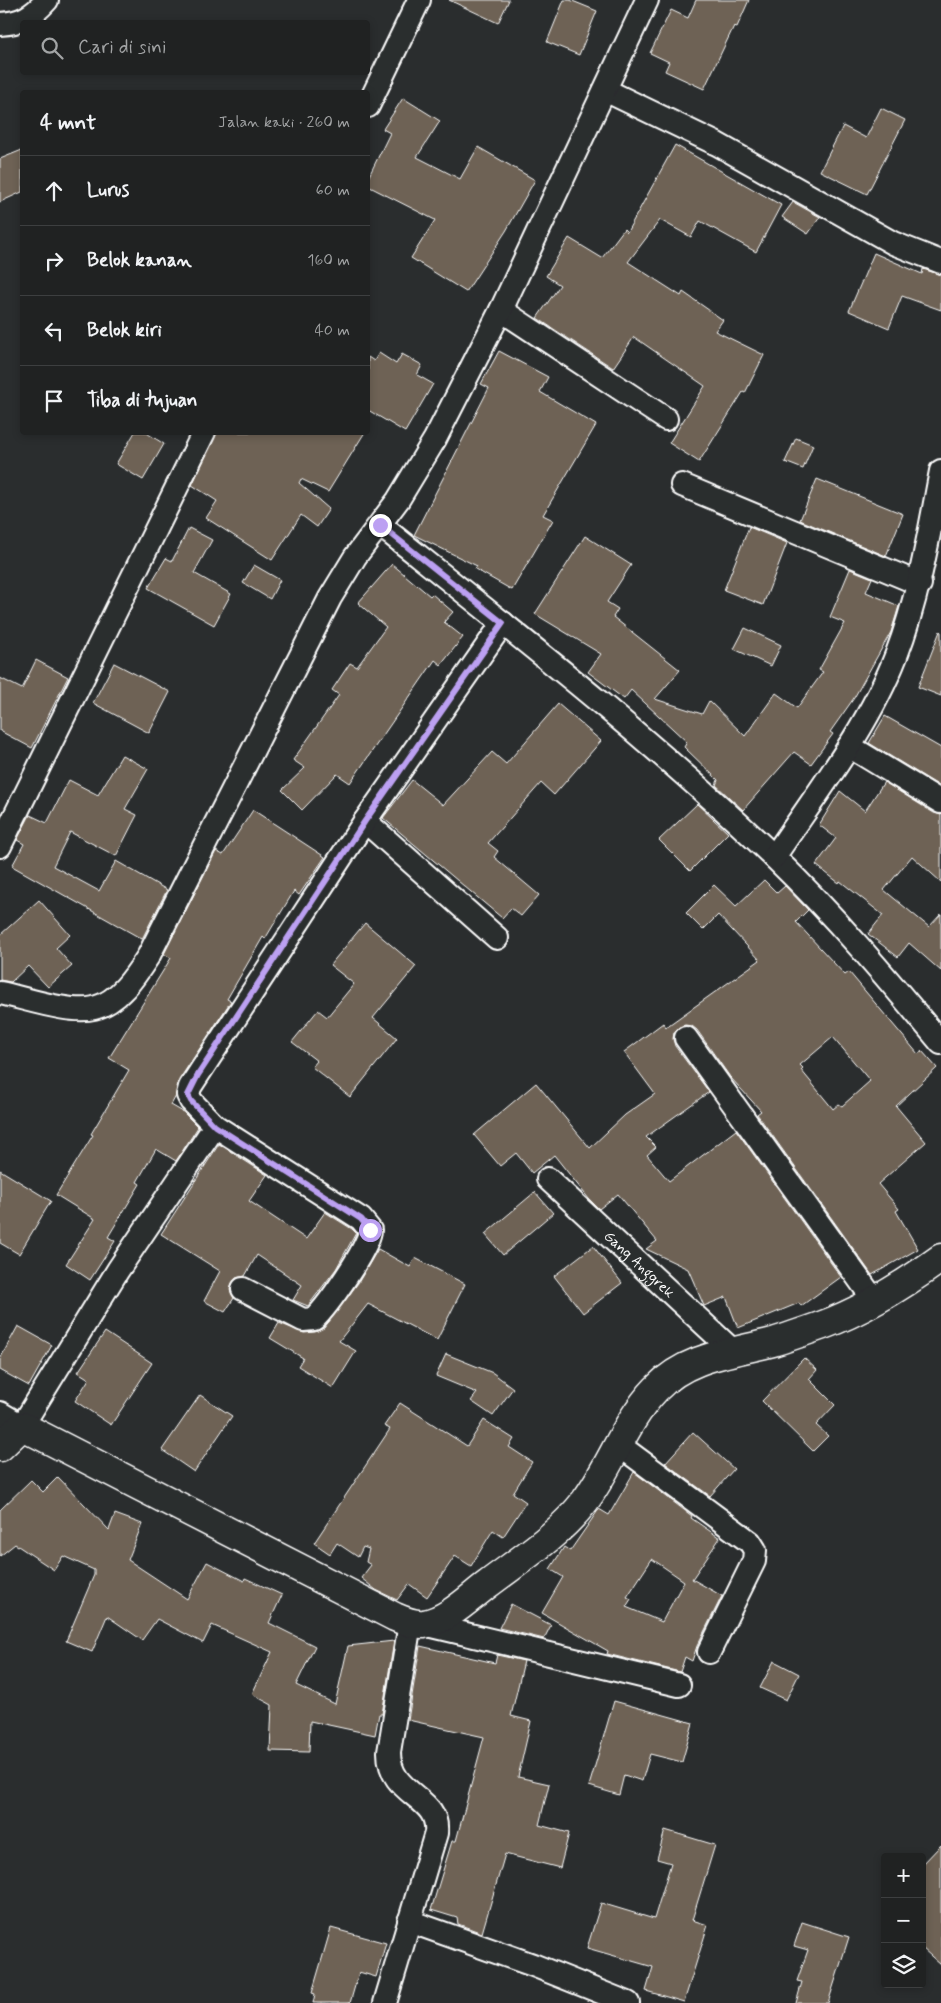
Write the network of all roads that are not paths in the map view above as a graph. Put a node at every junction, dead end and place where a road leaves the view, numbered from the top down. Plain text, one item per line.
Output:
1 (47, 0) edge
2 (420, 0) edge
3 (647, 0) edge
4 (24, 20) edge
5 (20, 22) edge
6 (0, 24) edge
7 (605, 90) junction
8 (370, 102) edge
9 (941, 262) edge
10 (501, 310) junction
11 (666, 419) dead end
12 (203, 435) edge
13 (941, 471) edge
14 (682, 484) dead end
15 (380, 525) junction
16 (920, 584) junction
17 (503, 623) junction
18 (849, 746) junction
19 (941, 802) edge
20 (365, 821) junction
21 (0, 846) edge
22 (774, 857) junction
23 (497, 938) dead end
24 (0, 993) edge
25 (686, 1038) dead end
26 (941, 1043) edge
27 (215, 1126) junction
28 (548, 1179) dead end
29 (941, 1258) edge
30 (242, 1289) dead end
31 (874, 1300) junction
32 (732, 1350) junction
33 (11, 1420) edge
34 (619, 1445) junction
35 (0, 1447) edge
36 (417, 1624) junction
37 (709, 1652) dead end
38 (679, 1685) dead end
39 (410, 1921) junction
40 (385, 2003) edge
41 (628, 2003) edge

1 - 4 street
2 - 8 street
3 - 7 street
5 - 6 street
7 - 9 street
7 - 10 street
10 - 11 street
10 - 15 street
12 - 21 street
13 - 16 street
14 - 16 street
15 - 17 street
15 - 24 street
16 - 18 street
17 - 20 street
17 - 22 street
18 - 19 street
18 - 22 street
20 - 23 street
20 - 27 street
22 - 26 street
25 - 31 street
27 - 30 street
27 - 33 street
28 - 32 street, Gang Anggrek
29 - 31 street
31 - 32 street
32 - 34 street
33 - 35 street
33 - 36 street
34 - 36 street
34 - 37 street
36 - 38 street
36 - 39 street
39 - 40 street
39 - 41 street

